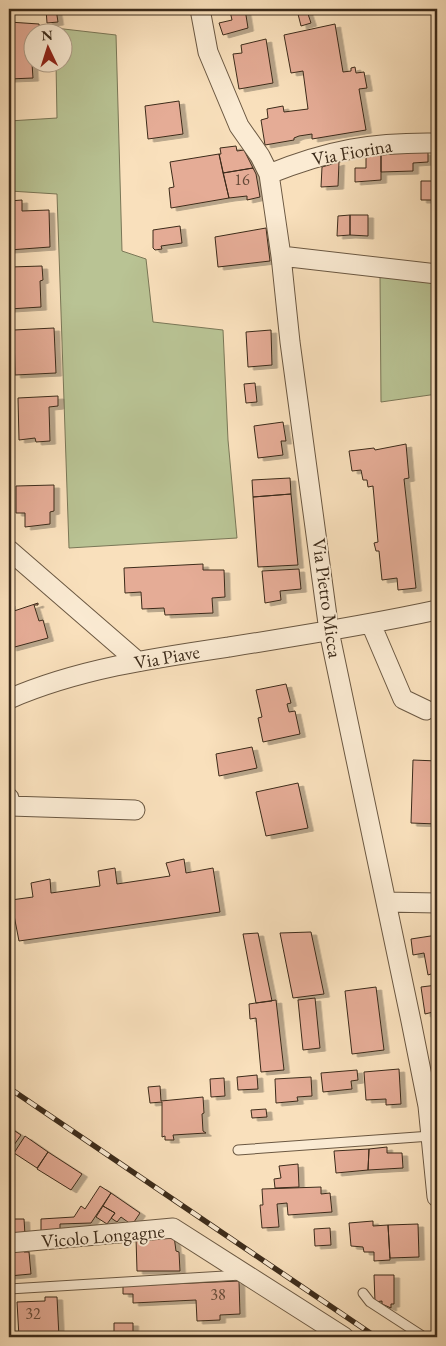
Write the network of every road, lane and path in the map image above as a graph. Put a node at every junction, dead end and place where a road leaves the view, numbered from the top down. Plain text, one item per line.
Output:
1 (200, 9) edge
2 (437, 143) edge
3 (269, 174) junction
4 (282, 256) junction
5 (437, 274) edge
6 (9, 550) edge
7 (437, 610) edge
8 (370, 624) junction
9 (329, 631) junction
10 (137, 661) junction
11 (9, 699) edge
12 (426, 710) dead end
13 (9, 798) edge
14 (135, 810) dead end
15 (386, 902) junction
16 (437, 903) edge
17 (431, 1136) junction
18 (238, 1150) dead end
19 (437, 1197) edge
20 (9, 1243) edge
21 (244, 1275) junction
22 (9, 1289) edge
23 (363, 1293) dead end
24 (344, 1337) edge
25 (424, 1337) edge

1 - 3 street, Via Pietro Micca
2 - 3 street, Via Fiorina
3 - 4 street, Via Pietro Micca
4 - 5 street
4 - 9 street, Via Pietro Micca
6 - 10 street
7 - 8 street, Via Piave
8 - 9 street, Via Piave
8 - 12 street
9 - 10 street, Via Piave
9 - 15 street, Via Pietro Micca
10 - 11 street, Via Piave
13 - 14 street
15 - 16 street
15 - 17 street, Via Pietro Micca
17 - 18 lane
17 - 19 street, Via Pietro Micca
20 - 21 street, Vicolo Longagne
21 - 22 lane
21 - 24 street, Vicolo Longagne
23 - 25 lane

